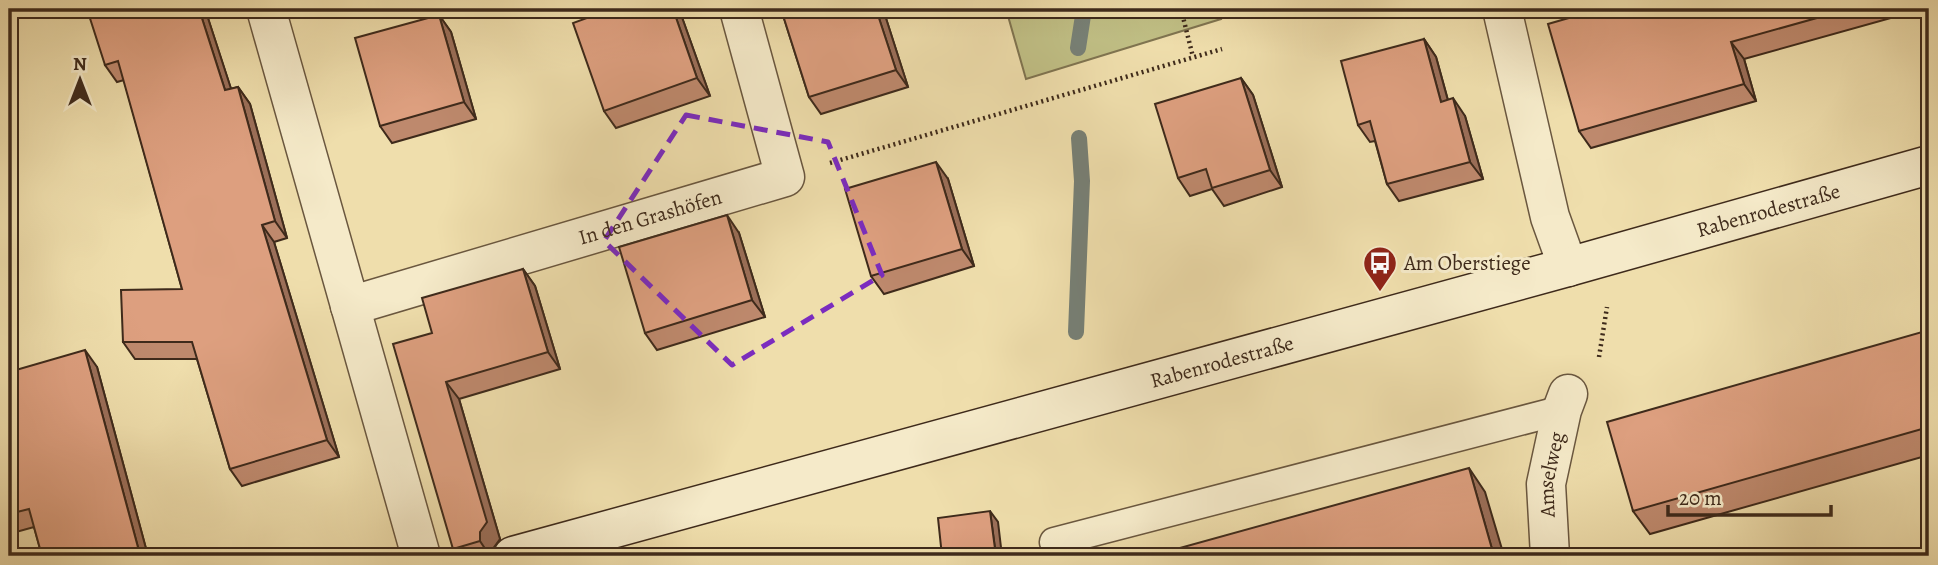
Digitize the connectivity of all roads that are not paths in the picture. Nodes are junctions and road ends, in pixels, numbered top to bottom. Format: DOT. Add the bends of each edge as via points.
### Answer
graph roads {
  1 [pos="266,9"];
  2 [pos="739,9"];
  3 [pos="1502,9"];
  4 [pos="1929,165"];
  5 [pos="1568,267"];
  6 [pos="350,306"];
  7 [pos="1565,402"];
  8 [pos="1054,542"];
  9 [pos="421,556"];
  10 [pos="513,556"];
  11 [pos="1550,556"];
  1 -- 6 [label="street"];
  2 -- 6 [label="street, In den Grashöfen" via="785,177"];
  3 -- 5 [label="street" via="1550,216"];
  4 -- 5 [label="street, Rabenrodestraße"];
  5 -- 10 [label="street, Rabenrodestraße"];
  6 -- 9 [label="street"];
  7 -- 8 [label="lane"];
  7 -- 11 [label="street, Amselweg" via="1545,484"];
}
